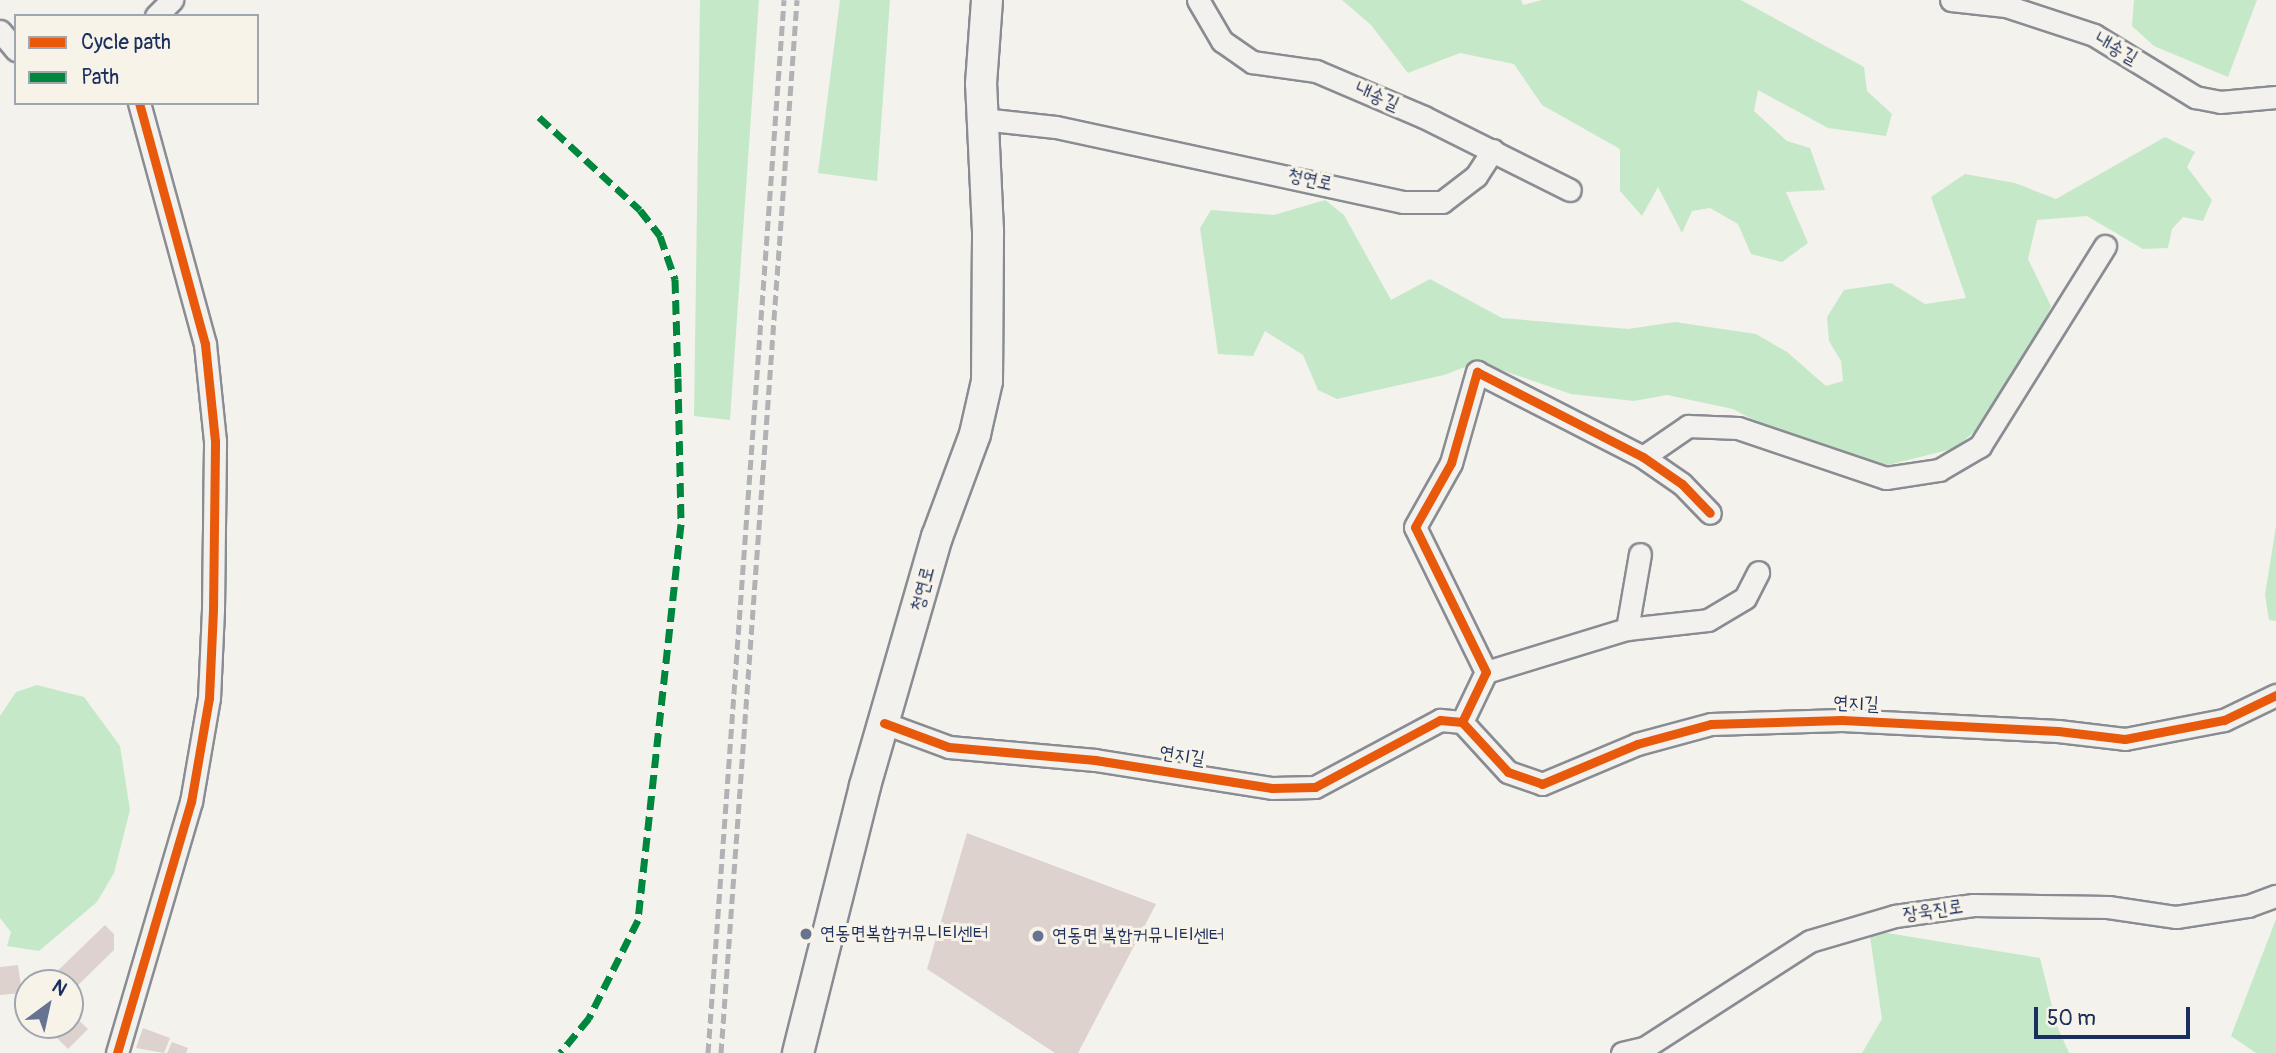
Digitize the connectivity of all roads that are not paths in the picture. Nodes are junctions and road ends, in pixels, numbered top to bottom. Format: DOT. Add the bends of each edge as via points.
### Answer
graph roads {
  1 [pos="172,0"];
  2 [pos="987,0"];
  3 [pos="1198,0"];
  4 [pos="1951,0"];
  5 [pos="158,14"];
  6 [pos="0,31"];
  7 [pos="14,48"];
  8 [pos="2276,97"];
  9 [pos="140,105"];
  10 [pos="982,119"];
  11 [pos="1493,150"];
  12 [pos="1570,190"];
  13 [pos="2105,246"];
  14 [pos="1643,457"];
  15 [pos="1710,513"];
  16 [pos="1640,554"];
  17 [pos="1758,572"];
  18 [pos="1627,629"];
  19 [pos="1486,672"];
  20 [pos="2276,695"];
  21 [pos="1462,722"];
  22 [pos="884,723"];
  23 [pos="2276,897"];
  24 [pos="117,1053"];
  25 [pos="798,1053"];
  26 [pos="1622,1053"];
  1 -- 5 [label="street"];
  2 -- 10 [label="main road, 청연로"];
  3 -- 11 [label="street, 내송길" via="1222,41 1252,62 1316,71"];
  4 -- 8 [label="street, 내송길" via="2006,6 2094,36 2195,97 2220,102"];
  6 -- 7 [label="street"];
  9 -- 24 [label="street" via="205,344 215,441 213,610 209,698 191,802"];
  10 -- 11 [label="street, 청연로" via="1056,127 1403,202 1442,202 1476,176"];
  10 -- 22 [label="main road, 청연로" via="988,231 987,381 975,434 937,537"];
  11 -- 12 [label="street, 내송길"];
  13 -- 14 [label="street" via="1980,446 1939,470 1886,478 1738,428 1688,426"];
  14 -- 15 [label="street" via="1682,484"];
  14 -- 19 [label="street" via="1478,372 1451,463 1415,527"];
  16 -- 18 [label="street"];
  17 -- 18 [label="street" via="1745,598 1708,620"];
  18 -- 19 [label="street"];
  19 -- 21 [label="street"];
  20 -- 21 [label="street, 연지길" via="2224,720 2125,739 1842,720 1711,724 1637,744 1542,784 1508,772"];
  21 -- 22 [label="street, 연지길" via="1440,720 1315,787 1272,789 1095,760 949,747"];
  22 -- 25 [label="main road, 청연로"];
  23 -- 26 [label="street, 장욱진로" via="2176,917 2108,907 1973,905 1895,916 1811,941 1644,1048"];
}
